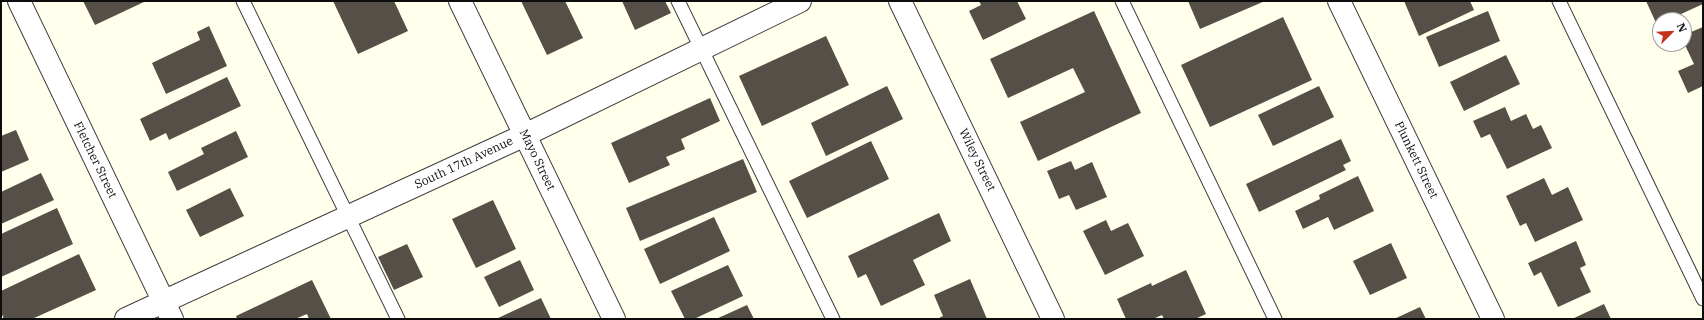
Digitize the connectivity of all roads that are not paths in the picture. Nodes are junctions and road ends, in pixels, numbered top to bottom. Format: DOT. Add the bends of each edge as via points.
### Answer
graph roads {
  1 [pos="19,1"];
  2 [pos="243,1"];
  3 [pos="460,1"];
  4 [pos="678,1"];
  5 [pos="800,1"];
  6 [pos="900,1"];
  7 [pos="1122,1"];
  8 [pos="1339,1"];
  9 [pos="1559,1"];
  10 [pos="701,49"];
  11 [pos="525,135"];
  12 [pos="348,216"];
  13 [pos="1703,299"];
  14 [pos="167,310"];
  15 [pos="126,319"];
  16 [pos="398,319"];
  17 [pos="614,319"];
  18 [pos="833,319"];
  19 [pos="1053,319"];
  20 [pos="1275,319"];
  21 [pos="1494,319"];
  1 -- 14 [label="street, Fletcher Street"];
  2 -- 12 [label="lane"];
  3 -- 11 [label="street, Mayo Street"];
  4 -- 10 [label="lane"];
  5 -- 10 [label="street, South 17th Avenue"];
  6 -- 19 [label="street, Wiley Street"];
  7 -- 20 [label="lane"];
  8 -- 21 [label="street, Plunkett Street"];
  9 -- 13 [label="lane"];
  10 -- 11 [label="street, South 17th Avenue"];
  10 -- 18 [label="lane"];
  11 -- 12 [label="street, South 17th Avenue"];
  11 -- 17 [label="street, Mayo Street"];
  12 -- 14 [label="street, South 17th Avenue"];
  12 -- 16 [label="lane"];
  14 -- 15 [label="street, South 17th Avenue"];
}
